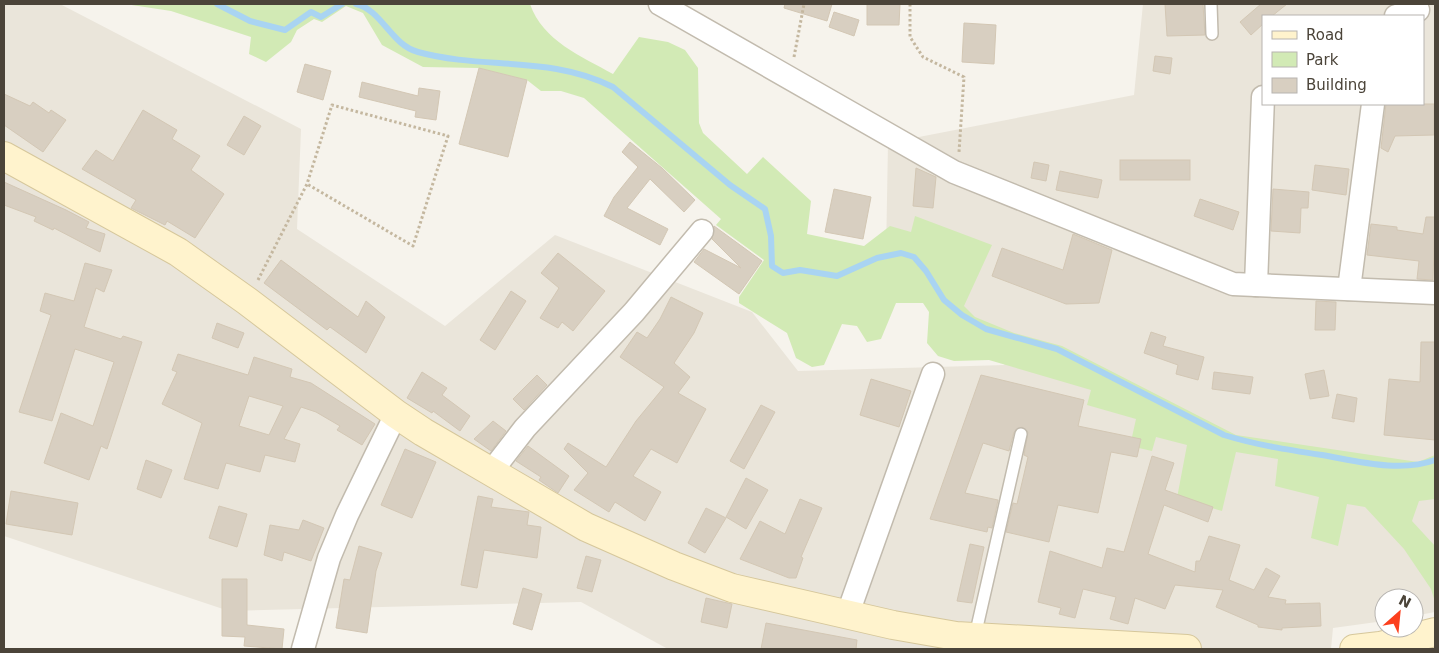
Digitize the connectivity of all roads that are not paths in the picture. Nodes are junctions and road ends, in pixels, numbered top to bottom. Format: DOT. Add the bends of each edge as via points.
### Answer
graph roads {
  1 [pos="660,4"];
  2 [pos="1211,4"];
  3 [pos="1418,10"];
  4 [pos="1400,15"];
  5 [pos="1212,34"];
  6 [pos="1263,105"];
  7 [pos="1373,105"];
  8 [pos="4,156"];
  9 [pos="702,231"];
  10 [pos="1256,285"];
  11 [pos="1349,289"];
  12 [pos="1435,293"];
  13 [pos="934,374"];
  14 [pos="396,414"];
  15 [pos="1021,434"];
  16 [pos="491,472"];
  17 [pos="847,616"];
  18 [pos="1435,632"];
  19 [pos="975,636"];
  20 [pos="1372,648"];
  21 [pos="303,649"];
  22 [pos="1187,649"];
  1 -- 10 [label="street" via="957,173 1233,284"];
  2 -- 5 [label="lane"];
  3 -- 4 [label="street"];
  6 -- 10 [label="street"];
  7 -- 11 [label="street"];
  8 -- 14 [label="street" via="178,252"];
  9 -- 16 [label="street" via="634,312 525,428"];
  10 -- 11 [label="street"];
  11 -- 12 [label="street"];
  13 -- 17 [label="street"];
  14 -- 16 [label="street"];
  14 -- 21 [label="street" via="329,558"];
  15 -- 19 [label="lane"];
  16 -- 17 [label="street" via="586,527 674,566 732,588"];
  17 -- 19 [label="street"];
  18 -- 20 [label="street"];
  19 -- 22 [label="street"];
}
